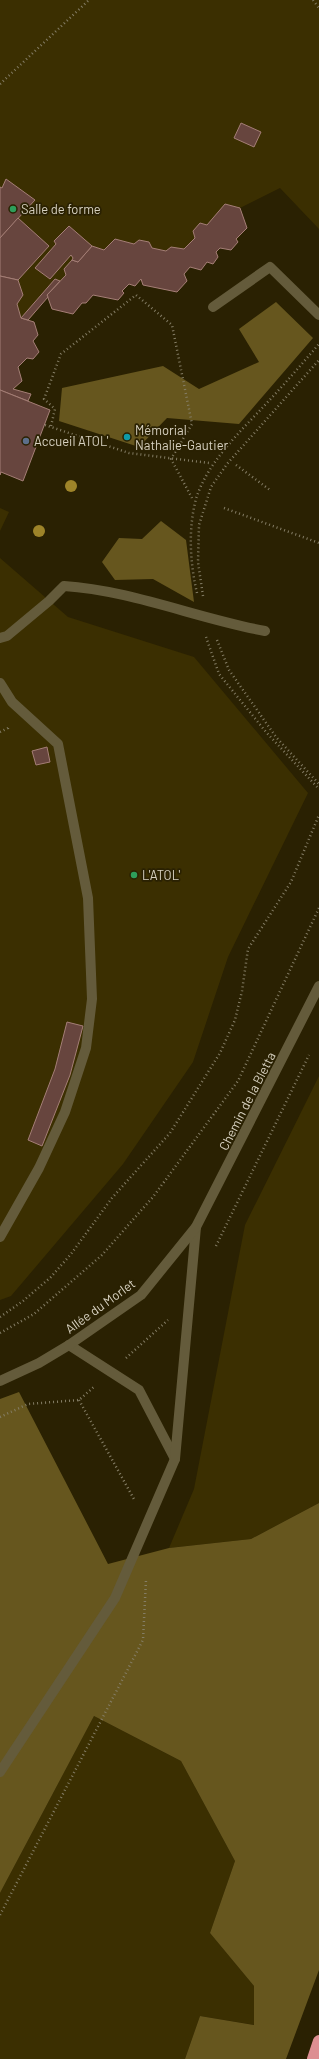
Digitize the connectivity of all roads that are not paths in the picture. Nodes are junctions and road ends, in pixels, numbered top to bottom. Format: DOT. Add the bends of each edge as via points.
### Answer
graph roads {
  1 [pos="213,307"];
  2 [pos="319,315"];
  3 [pos="266,631"];
  4 [pos="0,638"];
  5 [pos="0,683"];
  6 [pos="319,986"];
  7 [pos="196,1227"];
  8 [pos="0,1237"];
  9 [pos="69,1345"];
  10 [pos="0,1382"];
  11 [pos="175,1459"];
  12 [pos="0,1772"];
  13 [pos="319,2041"];
  14 [pos="313,2059"];
  1 -- 2 [label="street" via="270,267"];
  3 -- 4 [label="street" via="204,618 89,588 64,586 8,636"];
  5 -- 8 [label="street" via="12,702 58,744 88,898 92,999 86,1048 65,1112 39,1168"];
  6 -- 7 [label="street, Chemin de la Bletta"];
  7 -- 9 [label="street, Allée du Morlet" via="141,1295"];
  7 -- 11 [label="street"];
  9 -- 10 [label="street, Allée du Morlet"];
  9 -- 11 [label="street" via="139,1390"];
  11 -- 12 [label="street" via="115,1598"];
  13 -- 14 [label="highway"];
}
